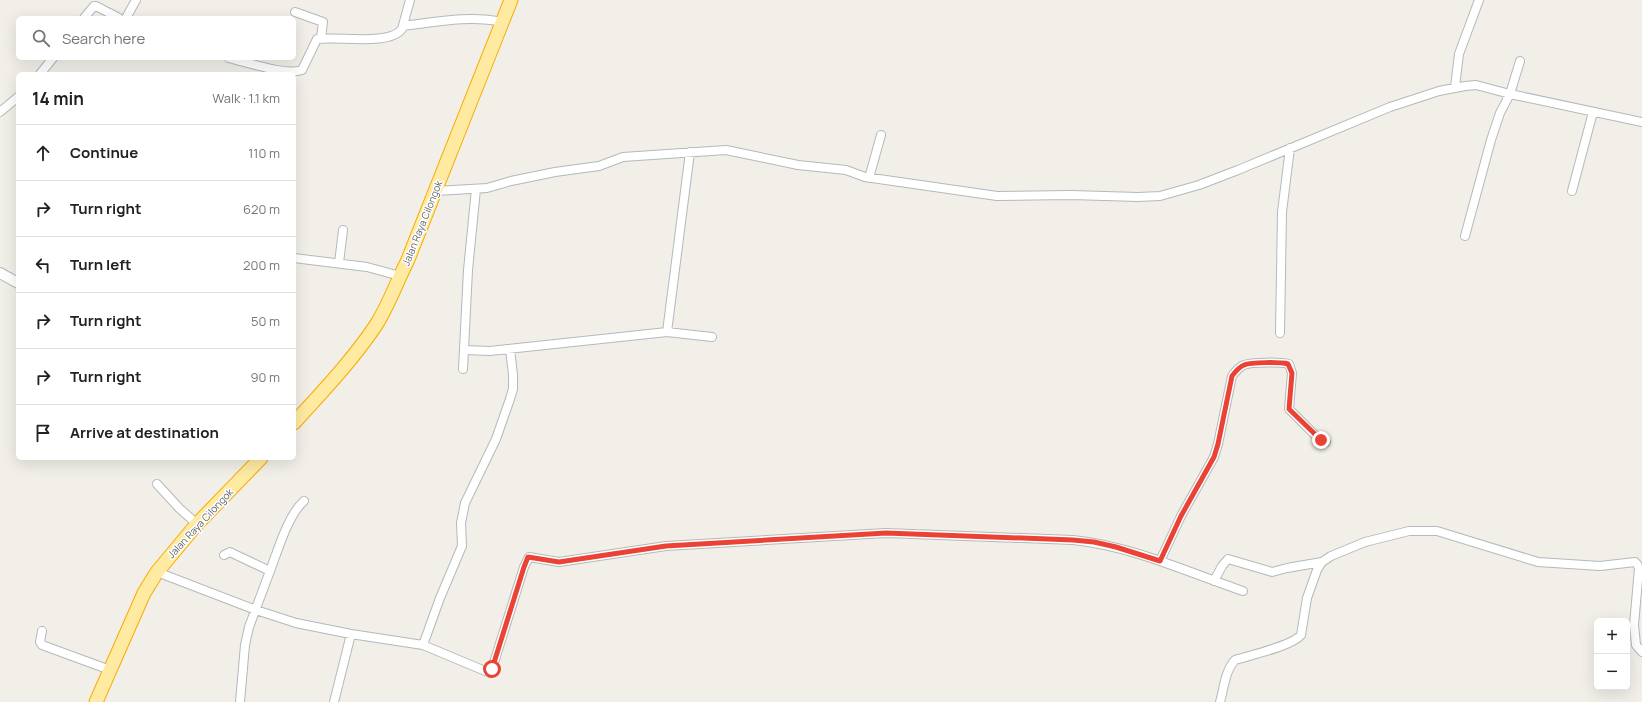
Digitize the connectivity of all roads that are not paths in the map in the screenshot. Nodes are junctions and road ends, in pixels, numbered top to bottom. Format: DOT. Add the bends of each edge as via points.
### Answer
graph roads {
  1 [pos="136,0"];
  2 [pos="410,0"];
  3 [pos="511,0"];
  4 [pos="1479,0"];
  5 [pos="295,12"];
  6 [pos="86,16"];
  7 [pos="115,16"];
  8 [pos="127,16"];
  9 [pos="502,22"];
  10 [pos="403,26"];
  11 [pos="321,38"];
  12 [pos="51,60"];
  13 [pos="237,60"];
  14 [pos="1520,61"];
  15 [pos="42,72"];
  16 [pos="1455,87"];
  17 [pos="1510,94"];
  18 [pos="16,99"];
  19 [pos="0,112"];
  20 [pos="1593,112"];
  21 [pos="1642,122"];
  22 [pos="881,135"];
  23 [pos="1290,148"];
  24 [pos="690,152"];
  25 [pos="869,178"];
  26 [pos="476,189"];
  27 [pos="436,191"];
  28 [pos="1572,191"];
  29 [pos="343,230"];
  30 [pos="1465,236"];
  31 [pos="296,258"];
  32 [pos="339,263"];
  33 [pos="0,273"];
  34 [pos="400,276"];
  35 [pos="16,282"];
  36 [pos="666,332"];
  37 [pos="1280,333"];
  38 [pos="712,336"];
  39 [pos="510,349"];
  40 [pos="465,350"];
  41 [pos="463,369"];
  42 [pos="296,421"];
  43 [pos="1326,442"];
  44 [pos="260,460"];
  45 [pos="156,484"];
  46 [pos="304,501"];
  47 [pos="197,524"];
  48 [pos="224,556"];
  49 [pos="1160,561"];
  50 [pos="1322,562"];
  51 [pos="270,571"];
  52 [pos="157,572"];
  53 [pos="1214,581"];
  54 [pos="1243,591"];
  55 [pos="256,610"];
  56 [pos="42,631"];
  57 [pos="351,634"];
  58 [pos="422,645"];
  59 [pos="1642,652"];
  60 [pos="110,670"];
  61 [pos="96,702"];
  62 [pos="242,702"];
  63 [pos="334,702"];
  64 [pos="1220,702"];
  1 -- 8 [label="street"];
  2 -- 10 [label="street"];
  3 -- 9 [label="highway, Jalan Raya Cilongok"];
  4 -- 16 [label="street" via="1459,54"];
  5 -- 11 [label="street" via="323,22"];
  6 -- 7 [label="street" via="96,6"];
  9 -- 10 [label="street" via="474,18"];
  9 -- 27 [label="highway, Jalan Raya Cilongok"];
  10 -- 11 [label="street" via="400,32 386,38"];
  11 -- 13 [label="street" via="315,41 302,70 297,72"];
  12 -- 15 [label="street"];
  14 -- 17 [label="street"];
  16 -- 17 [label="street" via="1476,85"];
  16 -- 23 [label="street" via="1390,107"];
  17 -- 20 [label="street"];
  17 -- 30 [label="street" via="1500,113 1489,147"];
  18 -- 19 [label="street"];
  20 -- 21 [label="street"];
  20 -- 28 [label="street"];
  22 -- 25 [label="street"];
  23 -- 25 [label="street" via="1199,184 1160,196 997,196"];
  23 -- 37 [label="street" via="1282,212"];
  24 -- 25 [label="street" via="726,150 798,165 846,170"];
  24 -- 26 [label="street" via="623,157 599,166 555,172"];
  24 -- 36 [label="street"];
  26 -- 27 [label="street"];
  26 -- 40 [label="street" via="468,270"];
  27 -- 34 [label="highway, Jalan Raya Cilongok"];
  29 -- 32 [label="street"];
  31 -- 32 [label="street"];
  32 -- 34 [label="street"];
  33 -- 35 [label="street"];
  34 -- 42 [label="highway, Jalan Raya Cilongok" via="369,334"];
  36 -- 38 [label="street"];
  36 -- 39 [label="street"];
  39 -- 40 [label="street"];
  39 -- 58 [label="street" via="513,389 496,439 466,503 461,523 462,546"];
  40 -- 41 [label="street"];
  43 -- 49 [label="street" via="1318,439 1289,409 1292,373 1288,364 1282,362 1244,365 1236,370 1232,376 1214,457 1181,516"];
  44 -- 47 [label="highway, Jalan Raya Cilongok"];
  45 -- 47 [label="street"];
  46 -- 51 [label="street" via="291,517"];
  47 -- 52 [label="highway, Jalan Raya Cilongok"];
  48 -- 51 [label="street" via="230,552"];
  49 -- 53 [label="street"];
  49 -- 58 [label="street" via="1087,541 886,533 666,546 559,562 528,557 490,673"];
  50 -- 53 [label="street" via="1272,572 1228,559"];
  50 -- 59 [label="street" via="1365,542 1409,531 1425,530 1460,537 1538,562 1600,566 1635,562 1638,568 1634,625 1636,644"];
  50 -- 64 [label="street" via="1307,598 1301,635 1288,644 1236,660 1230,665"];
  51 -- 55 [label="street"];
  52 -- 55 [label="street"];
  52 -- 60 [label="highway, Jalan Raya Cilongok" via="144,593"];
  53 -- 54 [label="street"];
  55 -- 57 [label="street" via="296,623"];
  55 -- 62 [label="street" via="245,645"];
  56 -- 60 [label="street" via="42,645"];
  57 -- 58 [label="street"];
  57 -- 63 [label="street"];
  60 -- 61 [label="highway, Jalan Raya Cilongok"];
}
